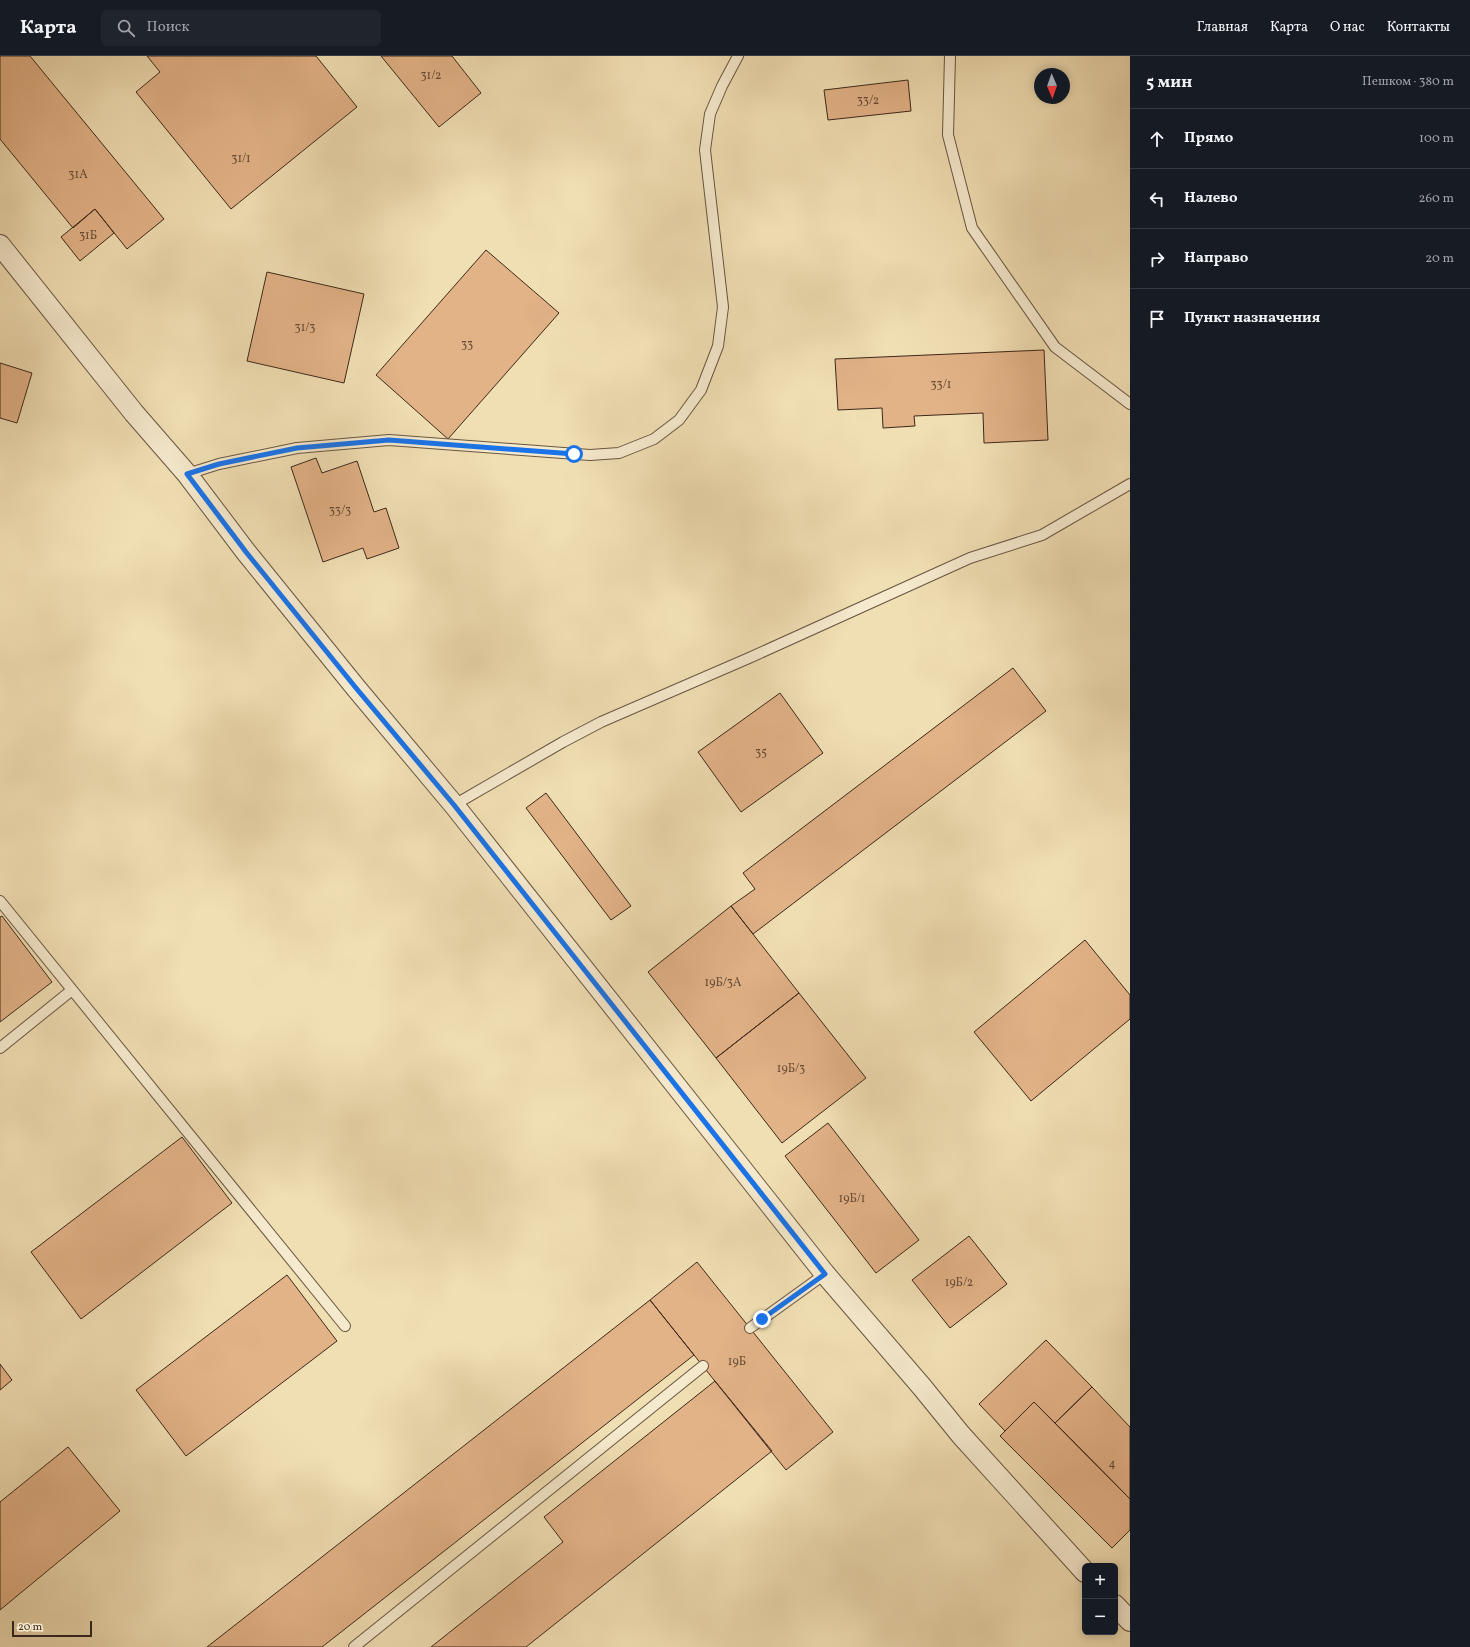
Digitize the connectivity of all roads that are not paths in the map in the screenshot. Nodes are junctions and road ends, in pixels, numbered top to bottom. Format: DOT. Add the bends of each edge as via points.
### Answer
graph roads {
  1 [pos="738,56"];
  2 [pos="950,56"];
  3 [pos="0,245"];
  4 [pos="1130,404"];
  5 [pos="187,474"];
  6 [pos="1130,484"];
  7 [pos="454,805"];
  8 [pos="0,901"];
  9 [pos="72,990"];
  10 [pos="0,1048"];
  11 [pos="825,1274"];
  12 [pos="345,1326"];
  13 [pos="750,1328"];
  14 [pos="703,1366"];
  15 [pos="1082,1569"];
  16 [pos="1118,1607"];
  17 [pos="1130,1621"];
  18 [pos="354,1647"];
  1 -- 5 [label="lane" via="710,114 705,150 723,307 718,346 701,390 679,420 654,439 619,453 590,455 389,440 349,442 260,455"];
  2 -- 4 [label="lane" via="948,135 972,228 1055,347"];
  3 -- 5 [label="street" via="134,413"];
  5 -- 7 [label="street" via="246,552"];
  6 -- 7 [label="lane" via="1042,535 970,558 601,722"];
  7 -- 11 [label="street"];
  8 -- 9 [label="lane"];
  9 -- 10 [label="lane"];
  9 -- 12 [label="lane"];
  11 -- 13 [label="lane"];
  11 -- 15 [label="street" via="961,1436"];
  14 -- 18 [label="lane"];
  16 -- 17 [label="street"];
}
